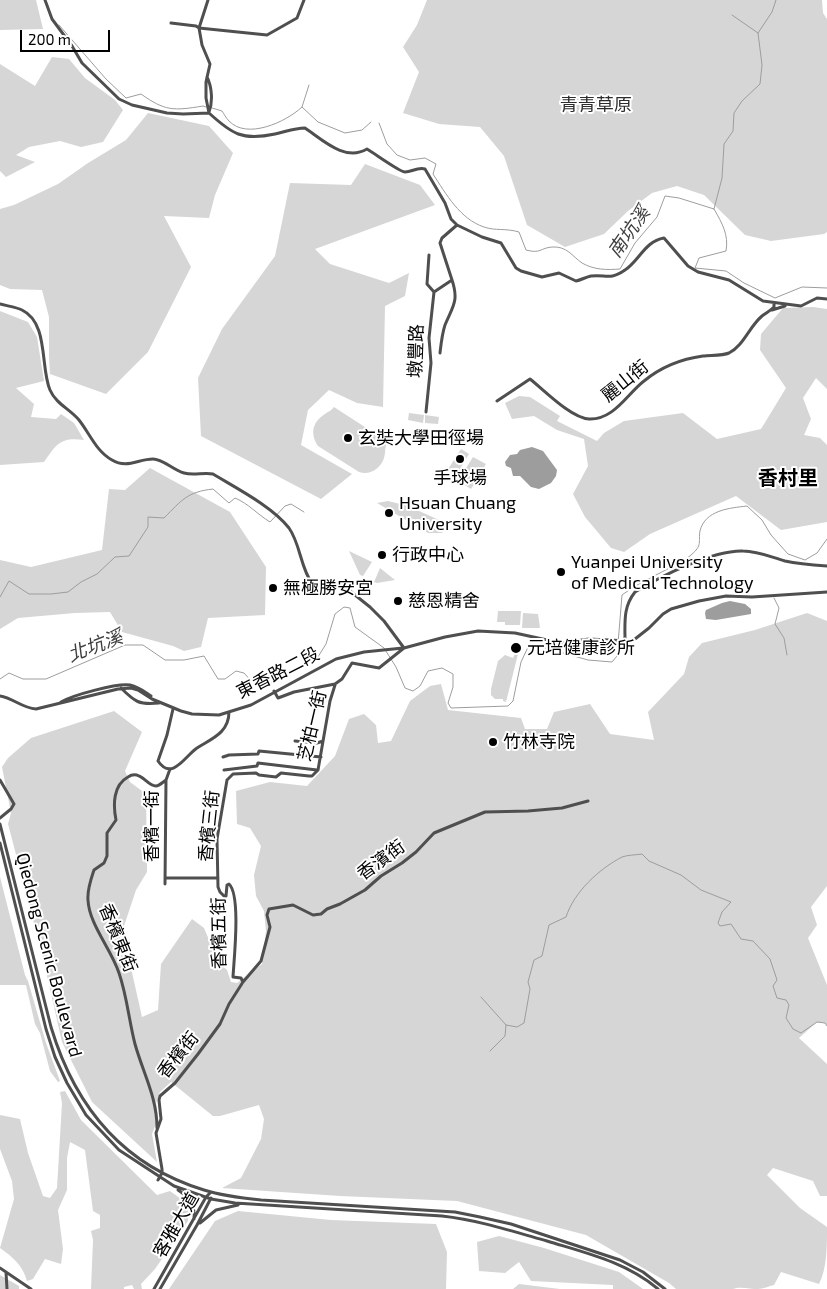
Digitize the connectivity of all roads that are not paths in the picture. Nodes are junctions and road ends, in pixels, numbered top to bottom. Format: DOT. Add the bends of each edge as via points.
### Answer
graph roads {
  1 [pos="45,0"];
  2 [pos="208,0"];
  3 [pos="304,0"];
  4 [pos="171,23"];
  5 [pos="199,28"];
  6 [pos="209,109"];
  7 [pos="458,225"];
  8 [pos="429,255"];
  9 [pos="452,280"];
  10 [pos="434,292"];
  11 [pos="827,299"];
  12 [pos="0,304"];
  13 [pos="774,304"];
  14 [pos="788,305"];
  15 [pos="769,312"];
  16 [pos="440,353"];
  17 [pos="497,401"];
  18 [pos="426,412"];
  19 [pos="827,566"];
  20 [pos="827,592"];
  21 [pos="623,640"];
  22 [pos="404,648"];
  23 [pos="336,684"];
  24 [pos="122,688"];
  25 [pos="274,691"];
  26 [pos="0,696"];
  27 [pos="160,703"];
  28 [pos="58,704"];
  29 [pos="173,709"];
  30 [pos="229,712"];
  31 [pos="295,741"];
  32 [pos="323,741"];
  33 [pos="258,754"];
  34 [pos="223,757"];
  35 [pos="321,758"];
  36 [pos="257,764"];
  37 [pos="170,769"];
  38 [pos="224,770"];
  39 [pos="318,770"];
  40 [pos="256,773"];
  41 [pos="229,777"];
  42 [pos="0,780"];
  43 [pos="166,780"];
  44 [pos="588,801"];
  45 [pos="0,818"];
  46 [pos="0,824"];
  47 [pos="0,843"];
  48 [pos="165,878"];
  49 [pos="218,878"];
  50 [pos="165,884"];
  51 [pos="243,982"];
  52 [pos="156,1133"];
  53 [pos="160,1177"];
  54 [pos="174,1186"];
  55 [pos="211,1192"];
  56 [pos="206,1197"];
  57 [pos="211,1198"];
  58 [pos="247,1205"];
  59 [pos="308,1205"];
  60 [pos="193,1222"];
  61 [pos="197,1225"];
  62 [pos="0,1268"];
  63 [pos="6,1272"];
  64 [pos="6,1289"];
  65 [pos="31,1289"];
  66 [pos="154,1289"];
  67 [pos="160,1289"];
  68 [pos="658,1289"];
  69 [pos="665,1289"];
  1 -- 6 [label="street" via="52,19 82,63 119,99 132,106 167,113 183,114"];
  2 -- 5 [label="street"];
  3 -- 5 [label="street" via="297,18 267,35"];
  4 -- 5 [label="street"];
  5 -- 6 [label="street" via="210,64 207,77"];
  6 -- 7 [label="street" via="226,129 238,135 260,136 305,128 331,146 353,153 367,149 404,172 425,169 451,219"];
  7 -- 9 [label="street, 墩豐路" via="440,243"];
  7 -- 13 [label="street" via="482,238 501,243 516,268 522,271 542,277 559,273 576,281 591,276 614,276 625,270 656,240 664,238 684,262 698,272 729,280 755,297"];
  8 -- 10 [label="street, 墩豐路" via="427,284"];
  9 -- 10 [label="street"];
  9 -- 16 [label="street, 墩豐路" via="456,292"];
  10 -- 18 [label="street, 墩豐路"];
  11 -- 14 [label="street" via="816,298 801,306"];
  12 -- 22 [label="street" via="22,310 33,320 41,337 45,374 51,392 78,418 101,452 122,464 155,459 185,474 214,474 263,505 289,528 313,585 336,580 370,607"];
  13 -- 14 [label="street"];
  13 -- 15 [label="street, 麗山街"];
  14 -- 15 [label="street, 麗山街"];
  15 -- 17 [label="street, 麗山街" via="762,316 737,348 727,354 690,358 664,368 641,383 610,413 600,417 580,417 530,379"];
  19 -- 21 [label="street" via="804,565 744,551 718,554 698,561 635,592 626,607"];
  20 -- 21 [label="street" via="726,596 699,601 671,609 635,639"];
  21 -- 22 [label="street" via="589,639 561,643 513,633 478,631"];
  22 -- 23 [label="street" via="379,668 352,663"];
  22 -- 25 [label="street, 東香路二段" via="336,659"];
  23 -- 25 [label="street" via="278,698"];
  23 -- 32 [label="street, 芝柏一街"];
  24 -- 27 [label="street" via="138,690"];
  24 -- 27 [label="street" via="136,702"];
  24 -- 28 [label="street"];
  25 -- 30 [label="street, 東香路二段" via="245,708"];
  26 -- 28 [label="street" via="28,708"];
  27 -- 28 [label="street" via="138,688 124,685 66,699"];
  27 -- 29 [label="street"];
  29 -- 30 [label="street, 東香路二段" via="204,715"];
  29 -- 37 [label="street" via="158,761"];
  30 -- 37 [label="street" via="219,735"];
  31 -- 32 [label="street"];
  32 -- 35 [label="street, 芝柏一街"];
  33 -- 34 [label="street"];
  33 -- 35 [label="street" via="259,751"];
  33 -- 36 [label="street"];
  35 -- 39 [label="street, 芝柏一街"];
  36 -- 38 [label="street"];
  36 -- 39 [label="street"];
  36 -- 40 [label="street"];
  37 -- 43 [label="street, 香檳一街"];
  39 -- 40 [label="street, 芝柏一街" via="312,776 281,773 276,777"];
  40 -- 41 [label="street, 芝柏一街"];
  41 -- 49 [label="street, 香檳三街" via="217,839"];
  42 -- 45 [label="street" via="14,804"];
  43 -- 48 [label="street, 香檳一街"];
  43 -- 52 [label="street, 香檳東街" via="154,786 133,775 118,787 113,807 116,820 107,833 106,856 104,863 94,870 87,898 94,922 121,978 135,1042 153,1096"];
  44 -- 51 [label="street, 香濱街" via="562,808 485,812 434,833 416,852 365,890 321,914 293,905 269,909 270,927 261,961"];
  46 -- 53 [label="street, Qiedong Scenic Boulevard" via="59,1056 90,1111 110,1134"];
  47 -- 53 [label="street, Qiedong Scenic Boulevard" via="46,1029 67,1083 86,1115 107,1138 119,1150"];
  48 -- 49 [label="street"];
  48 -- 50 [label="street, 香檳一街"];
  49 -- 51 [label="street, 香檳五街" via="220,892 224,896 226,885 232,886 236,904 233,977 241,978"];
  51 -- 52 [label="street, 香檳街" via="220,1024 175,1083 160,1096 161,1119"];
  52 -- 53 [label="street, 香檳街"];
  53 -- 54 [label="street, Qiedong Scenic Boulevard"];
  53 -- 55 [label="street, Qiedong Scenic Boulevard"];
  54 -- 56 [label="street, Qiedong Scenic Boulevard"];
  54 -- 60 [label="street" via="194,1204"];
  55 -- 56 [label="street, 客雅大道"];
  55 -- 57 [label="street, 客雅大道"];
  55 -- 59 [label="street, Qiedong Scenic Boulevard"];
  56 -- 57 [label="street, Qiedong Scenic Boulevard"];
  56 -- 60 [label="street, 客雅大道"];
  57 -- 58 [label="street, Qiedong Scenic Boulevard"];
  57 -- 61 [label="street, 客雅大道"];
  58 -- 59 [label="street, Qiedong Scenic Boulevard"];
  58 -- 61 [label="street" via="216,1210"];
  59 -- 68 [label="street" via="476,1220 618,1264"];
  59 -- 69 [label="street" via="455,1212 511,1224 620,1260"];
  60 -- 66 [label="street, 客雅大道"];
  61 -- 67 [label="street, 客雅大道"];
  62 -- 63 [label="street"];
  63 -- 64 [label="street"];
  63 -- 65 [label="street"];
}
